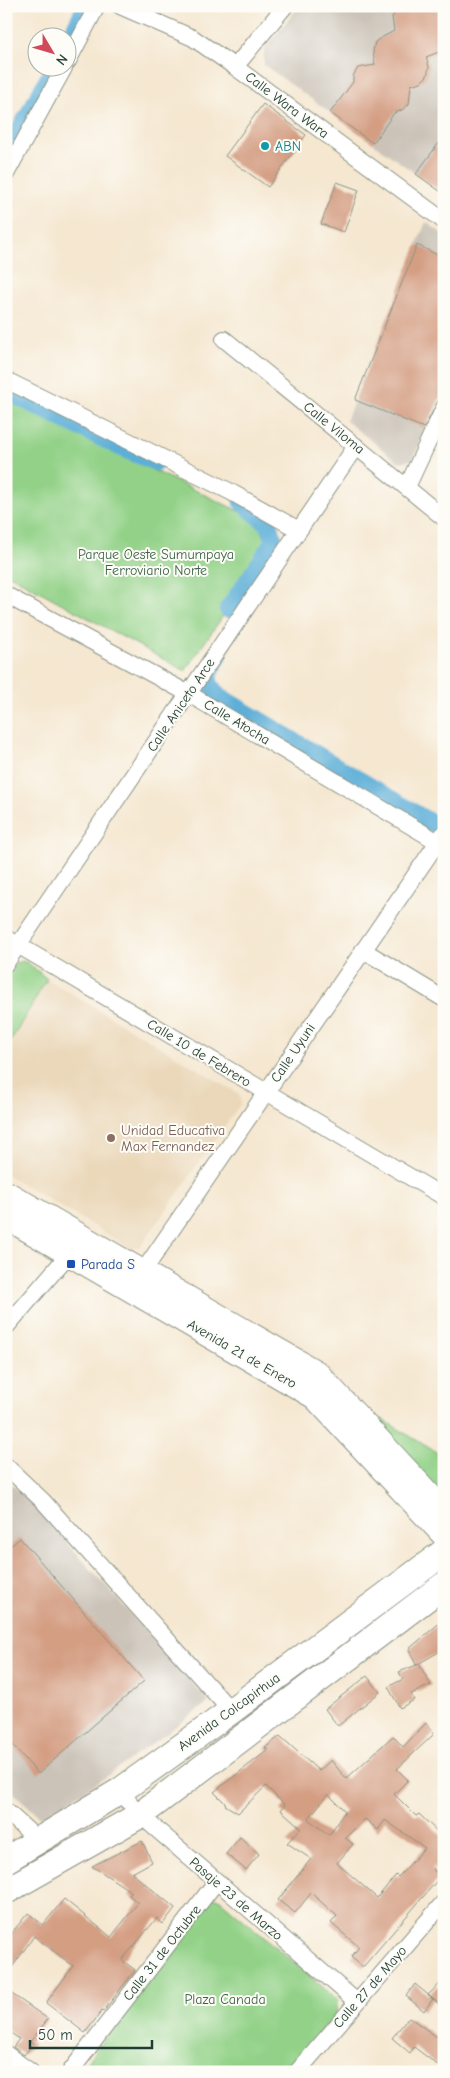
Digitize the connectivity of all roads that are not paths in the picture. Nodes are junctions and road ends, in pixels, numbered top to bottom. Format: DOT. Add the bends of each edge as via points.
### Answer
graph roads {
  1 [pos="97,6"];
  2 [pos="120,6"];
  3 [pos="285,6"];
  4 [pos="78,42"];
  5 [pos="235,67"];
  6 [pos="59,78"];
  7 [pos="6,174"];
  8 [pos="444,221"];
  9 [pos="224,339"];
  10 [pos="6,380"];
  11 [pos="444,408"];
  12 [pos="356,446"];
  13 [pos="407,487"];
  14 [pos="444,518"];
  15 [pos="299,530"];
  16 [pos="6,595"];
  17 [pos="188,694"];
  18 [pos="441,837"];
  19 [pos="12,942"];
  20 [pos="363,950"];
  21 [pos="6,963"];
  22 [pos="444,999"];
  23 [pos="266,1092"];
  24 [pos="6,1194"];
  25 [pos="444,1197"];
  26 [pos="6,1217"];
  27 [pos="76,1246"];
  28 [pos="142,1273"];
  29 [pos="6,1327"];
  30 [pos="6,1466"];
  31 [pos="444,1510"];
  32 [pos="444,1535"];
  33 [pos="444,1552"];
  34 [pos="444,1585"];
  35 [pos="230,1711"];
  36 [pos="120,1791"];
  37 [pos="6,1811"];
  38 [pos="140,1815"];
  39 [pos="39,1841"];
  40 [pos="6,1860"];
  41 [pos="216,1882"];
  42 [pos="6,1891"];
  43 [pos="444,1902"];
  44 [pos="357,2002"];
  45 [pos="6,2054"];
  46 [pos="31,2072"];
  47 [pos="70,2072"];
  48 [pos="297,2072"];
  1 -- 4 [label="street"];
  2 -- 5 [label="street, Calle Wara Wara" via="193,38"];
  3 -- 5 [label="street"];
  5 -- 8 [label="street, Calle Wara Wara"];
  6 -- 7 [label="street"];
  9 -- 12 [label="street, Calle Viloma"];
  10 -- 15 [label="street" via="229,491"];
  11 -- 13 [label="street"];
  12 -- 13 [label="street, Calle Viloma"];
  12 -- 15 [label="street, Calle Aniceto Arce"];
  13 -- 14 [label="street, Calle Viloma"];
  15 -- 17 [label="street, Calle Aniceto Arce"];
  16 -- 17 [label="street, Calle Atocha"];
  17 -- 18 [label="street, Calle Atocha"];
  17 -- 19 [label="street, Calle Aniceto Arce"];
  18 -- 20 [label="street, Calle Uyuni"];
  19 -- 21 [label="street, Calle Aniceto Arce"];
  19 -- 23 [label="street, Calle 10 de Febrero"];
  20 -- 22 [label="street"];
  20 -- 23 [label="street, Calle Uyuni"];
  23 -- 25 [label="street, Calle 10 de Febrero"];
  23 -- 28 [label="street, Calle Uyuni"];
  24 -- 27 [label="street, Avenida 21 de Enero"];
  26 -- 27 [label="street, Avenida 21 de Enero"];
  27 -- 28 [label="street, Avenida 21 de Enero"];
  27 -- 29 [label="street"];
  27 -- 32 [label="street, Avenida 21 de Enero" via="315,1397"];
  28 -- 31 [label="street, Avenida 21 de Enero" via="317,1373"];
  30 -- 35 [label="street" via="43,1501"];
  33 -- 35 [label="main road, Avenida Colcapirhua"];
  34 -- 38 [label="main road, Avenida Colcapirhua"];
  35 -- 36 [label="main road, Avenida Colcapirhua"];
  36 -- 38 [label="street, Pasaje 23 de Marzo"];
  36 -- 39 [label="main road, Avenida Colcapirhua"];
  37 -- 39 [label="street"];
  38 -- 41 [label="street, Pasaje 23 de Marzo"];
  38 -- 42 [label="main road, Avenida Colcapirhua"];
  39 -- 40 [label="main road, Avenida Colcapirhua"];
  41 -- 44 [label="street, Pasaje 23 de Marzo"];
  41 -- 47 [label="street, Calle 31 de Octubre"];
  43 -- 44 [label="street, Calle 27 de Mayo"];
  44 -- 48 [label="street, Calle 27 de Mayo"];
  45 -- 46 [label="street"];
}
